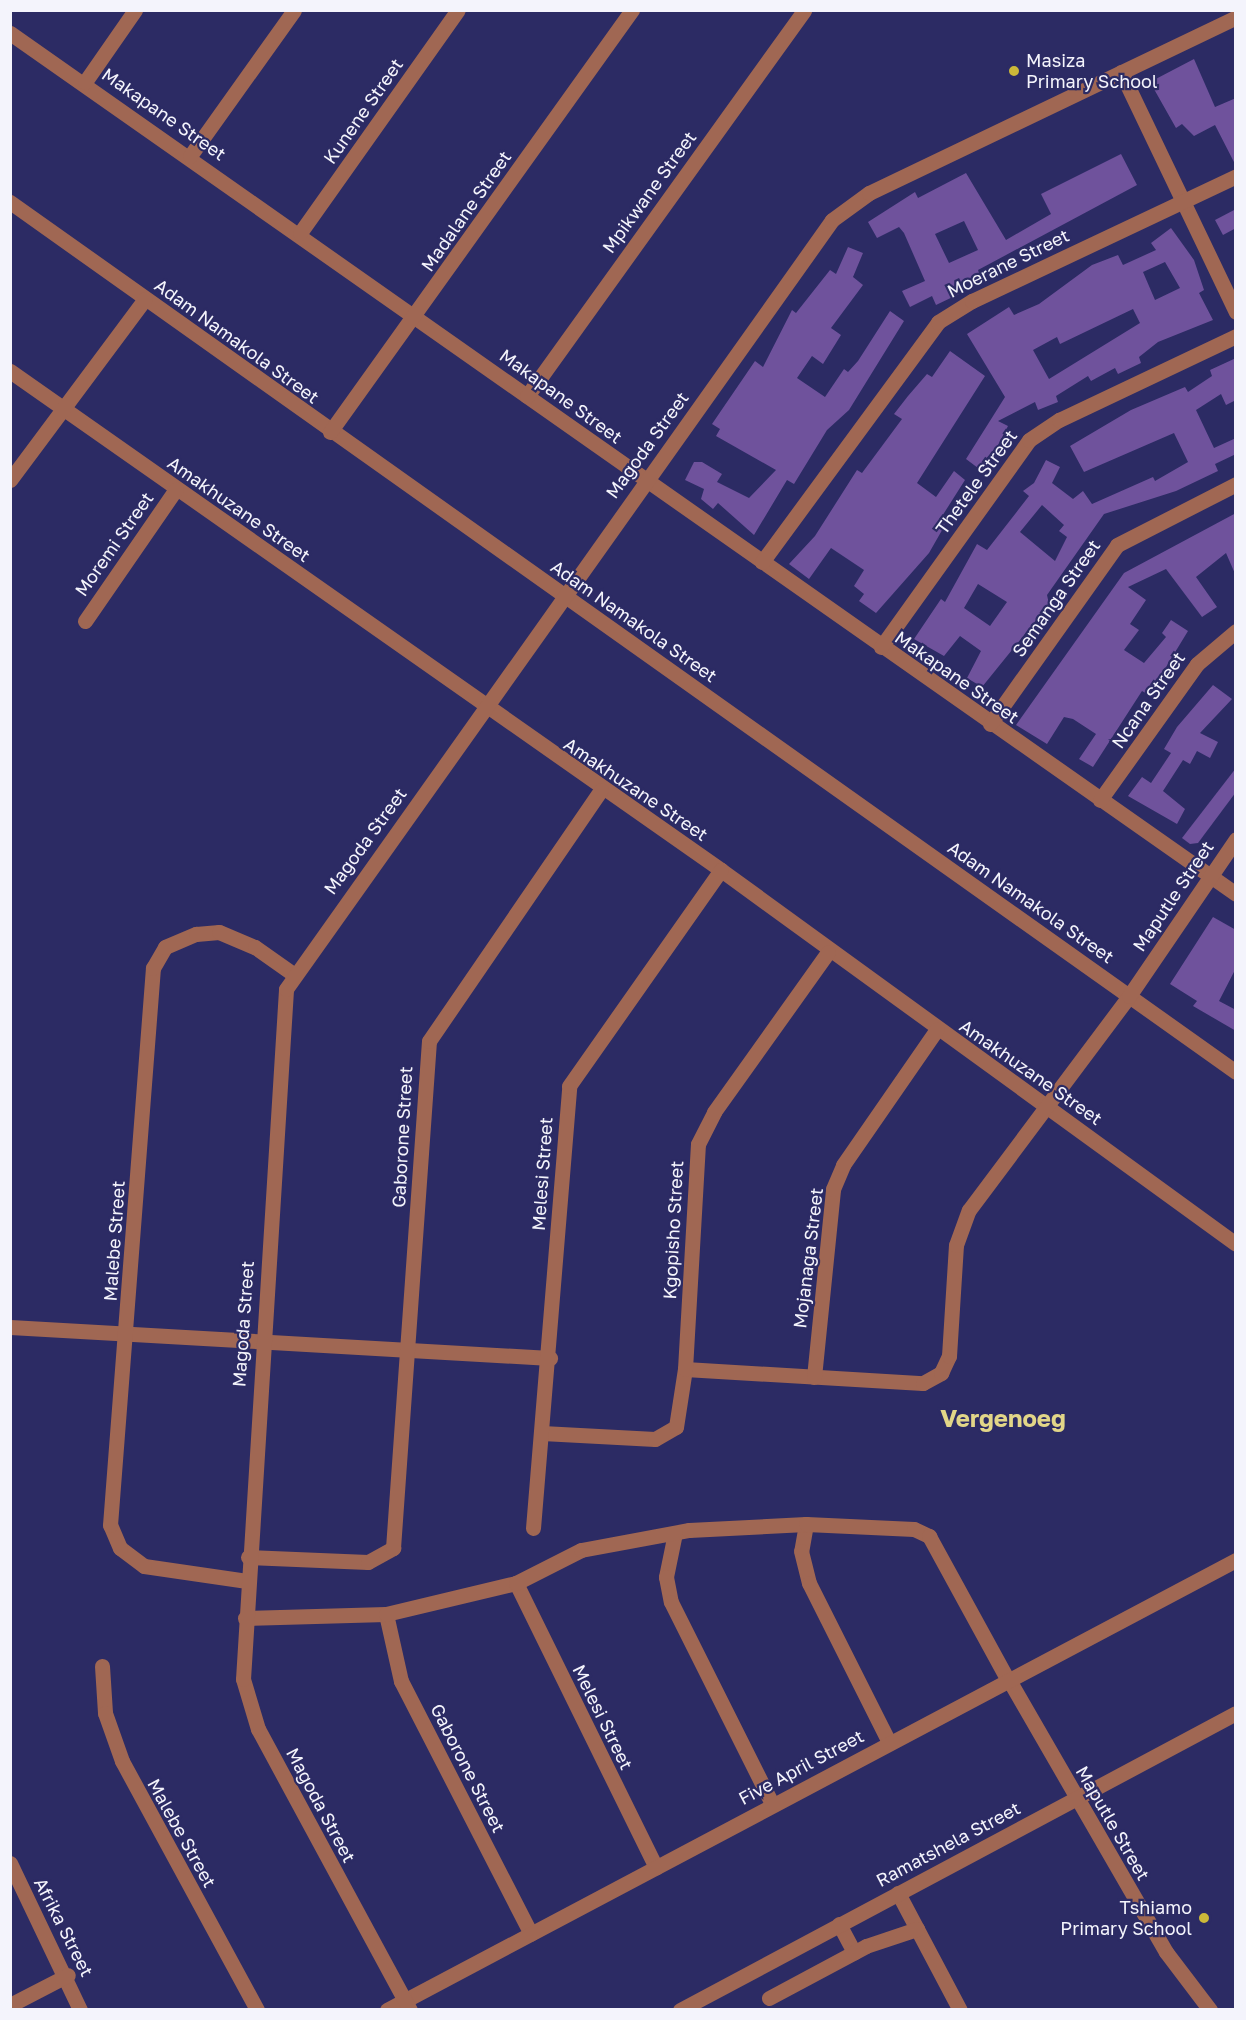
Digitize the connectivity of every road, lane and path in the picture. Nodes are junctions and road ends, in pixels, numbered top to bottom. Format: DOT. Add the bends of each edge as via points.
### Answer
graph roads {
  1 [pos="135,10"];
  2 [pos="294,10"];
  3 [pos="458,10"];
  4 [pos="632,10"];
  5 [pos="804,10"];
  6 [pos="1236,17"];
  7 [pos="10,33"];
  8 [pos="1121,72"];
  9 [pos="85,82"];
  10 [pos="190,156"];
  11 [pos="1236,176"];
  12 [pos="1183,201"];
  13 [pos="10,202"];
  14 [pos="300,233"];
  15 [pos="145,299"];
  16 [pos="1236,312"];
  17 [pos="416,316"];
  18 [pos="1236,336"];
  19 [pos="10,371"];
  20 [pos="527,396"];
  21 [pos="63,409"];
  22 [pos="330,432"];
  23 [pos="10,480"];
  24 [pos="646,481"];
  25 [pos="1236,484"];
  26 [pos="176,489"];
  27 [pos="762,562"];
  28 [pos="562,593"];
  29 [pos="85,621"];
  30 [pos="1236,631"];
  31 [pos="881,647"];
  32 [pos="484,707"];
  33 [pos="990,724"];
  34 [pos="600,790"];
  35 [pos="1100,800"];
  36 [pos="1236,839"];
  37 [pos="721,870"];
  38 [pos="1210,875"];
  39 [pos="1236,894"];
  40 [pos="828,952"];
  41 [pos="293,974"];
  42 [pos="1129,996"];
  43 [pos="937,1029"];
  44 [pos="1236,1072"];
  45 [pos="1044,1104"];
  46 [pos="1236,1244"];
  47 [pos="10,1327"];
  48 [pos="128,1336"];
  49 [pos="262,1343"];
  50 [pos="408,1351"];
  51 [pos="550,1358"];
  52 [pos="685,1369"];
  53 [pos="814,1377"];
  54 [pos="542,1433"];
  55 [pos="806,1524"];
  56 [pos="533,1528"];
  57 [pos="675,1533"];
  58 [pos="248,1557"];
  59 [pos="1236,1560"];
  60 [pos="247,1581"];
  61 [pos="516,1583"];
  62 [pos="386,1614"];
  63 [pos="245,1618"];
  64 [pos="102,1666"];
  65 [pos="1009,1680"];
  66 [pos="1236,1713"];
  67 [pos="889,1742"];
  68 [pos="1075,1798"];
  69 [pos="772,1804"];
  70 [pos="10,1863"];
  71 [pos="656,1867"];
  72 [pos="898,1893"];
  73 [pos="839,1924"];
  74 [pos="917,1929"];
  75 [pos="531,1934"];
  76 [pos="854,1952"];
  77 [pos="68,1975"];
  78 [pos="1191,1989"];
  79 [pos="769,1998"];
  80 [pos="10,2005"];
  81 [pos="407,2005"];
  82 [pos="80,2010"];
  83 [pos="257,2010"];
  84 [pos="387,2010"];
  85 [pos="680,2010"];
  86 [pos="960,2010"];
  87 [pos="1193,2010"];
  88 [pos="1210,2010"];
  1 -- 9 [label="street"];
  2 -- 10 [label="street"];
  3 -- 14 [label="street, Kunene Street"];
  4 -- 17 [label="street, Madalane Street"];
  5 -- 20 [label="street, Mpikwane Street"];
  6 -- 8 [label="street, Magoda Street"];
  7 -- 9 [label="street, Makapane Street"];
  8 -- 12 [label="street"];
  8 -- 24 [label="street, Magoda Street" via="848,204 812,245"];
  9 -- 10 [label="street, Makapane Street"];
  10 -- 14 [label="street, Makapane Street"];
  11 -- 12 [label="street, Moerane Street"];
  12 -- 16 [label="street"];
  12 -- 27 [label="street, Moerane Street" via="972,301 939,322"];
  13 -- 15 [label="street, Adam Namakola Street"];
  14 -- 17 [label="street, Makapane Street"];
  15 -- 21 [label="street"];
  15 -- 22 [label="street, Adam Namakola Street"];
  17 -- 20 [label="street, Makapane Street"];
  17 -- 22 [label="street, Madalane Street"];
  18 -- 31 [label="street, Thetele Street" via="1059,420 1029,440"];
  19 -- 21 [label="street, Amakhuzane Street"];
  20 -- 24 [label="street, Makapane Street"];
  21 -- 23 [label="street"];
  21 -- 26 [label="street, Amakhuzane Street"];
  22 -- 28 [label="street, Adam Namakola Street"];
  24 -- 27 [label="street, Makapane Street"];
  24 -- 28 [label="street, Magoda Street"];
  25 -- 33 [label="street, Semanga Street" via="1117,545"];
  26 -- 29 [label="street, Moremi Street"];
  26 -- 32 [label="street, Amakhuzane Street"];
  27 -- 31 [label="street, Makapane Street"];
  28 -- 32 [label="street, Magoda Street"];
  28 -- 42 [label="street, Adam Namakola Street"];
  30 -- 35 [label="street, Ncana Street" via="1197,664"];
  31 -- 33 [label="street, Makapane Street"];
  32 -- 34 [label="street, Amakhuzane Street"];
  32 -- 41 [label="street, Magoda Street"];
  33 -- 35 [label="street, Makapane Street"];
  34 -- 37 [label="street, Amakhuzane Street"];
  34 -- 50 [label="street, Gaborone Street" via="429,1041"];
  35 -- 38 [label="street, Makapane Street"];
  36 -- 38 [label="street, Maputle Street"];
  37 -- 40 [label="street, Amakhuzane Street"];
  37 -- 51 [label="street, Melesi Street" via="569,1086"];
  38 -- 39 [label="street, Makapane Street"];
  38 -- 42 [label="street, Maputle Street"];
  40 -- 43 [label="street, Amakhuzane Street"];
  40 -- 52 [label="street, Kgopisho Street" via="714,1112 698,1144"];
  41 -- 48 [label="street, Malebe Street" via="255,947 219,932 196,934 165,948 153,968"];
  41 -- 49 [label="street, Magoda Street" via="283,1002"];
  42 -- 44 [label="street, Adam Namakola Street"];
  42 -- 45 [label="street, Maputle Street"];
  43 -- 45 [label="street, Amakhuzane Street"];
  43 -- 53 [label="street, Mojanaga Street" via="843,1165 833,1189"];
  45 -- 46 [label="street, Amakhuzane Street"];
  45 -- 53 [label="street, Maputle Street" via="961,1227 949,1356 933,1378 923,1383"];
  47 -- 48 [label="street"];
  48 -- 49 [label="street"];
  48 -- 60 [label="street, Malebe Street" via="110,1526 116,1541 144,1566"];
  49 -- 50 [label="street"];
  49 -- 58 [label="street, Magoda Street"];
  50 -- 51 [label="street"];
  50 -- 58 [label="street, Gaborone Street" via="395,1540 389,1553 368,1562"];
  51 -- 54 [label="street, Melesi Street"];
  52 -- 53 [label="street"];
  52 -- 54 [label="street, Kgopisho Street" via="679,1420 665,1436"];
  54 -- 56 [label="street, Melesi Street"];
  55 -- 57 [label="street"];
  55 -- 65 [label="street, Maputle Street" via="922,1531"];
  55 -- 67 [label="street" via="801,1551 809,1583"];
  57 -- 61 [label="street" via="581,1550"];
  57 -- 69 [label="street" via="666,1577 671,1602"];
  58 -- 60 [label="street, Magoda Street"];
  59 -- 65 [label="street, Five April Street"];
  60 -- 63 [label="street, Magoda Street"];
  61 -- 62 [label="street"];
  61 -- 71 [label="street, Melesi Street"];
  62 -- 63 [label="street"];
  62 -- 75 [label="street, Gaborone Street" via="401,1681"];
  63 -- 81 [label="street, Magoda Street" via="243,1679 250,1711"];
  64 -- 83 [label="street, Malebe Street" via="105,1713 122,1761"];
  65 -- 67 [label="street, Five April Street"];
  65 -- 68 [label="street, Maputle Street"];
  66 -- 68 [label="street, Ramatshela Street"];
  67 -- 69 [label="street, Five April Street"];
  68 -- 72 [label="street, Ramatshela Street"];
  68 -- 78 [label="street, Maputle Street"];
  69 -- 71 [label="street, Five April Street"];
  70 -- 77 [label="street, Afrika Street"];
  71 -- 75 [label="street, Five April Street"];
  72 -- 73 [label="street, Ramatshela Street"];
  72 -- 74 [label="street"];
  73 -- 76 [label="street"];
  73 -- 85 [label="street, Ramatshela Street"];
  74 -- 76 [label="street"];
  74 -- 86 [label="street"];
  75 -- 81 [label="street, Five April Street"];
  76 -- 79 [label="street"];
  77 -- 80 [label="street"];
  77 -- 82 [label="street, Afrika Street"];
  78 -- 87 [label="street"];
  78 -- 88 [label="street, Maputle Street"];
  81 -- 84 [label="street, Five April Street"];
}
